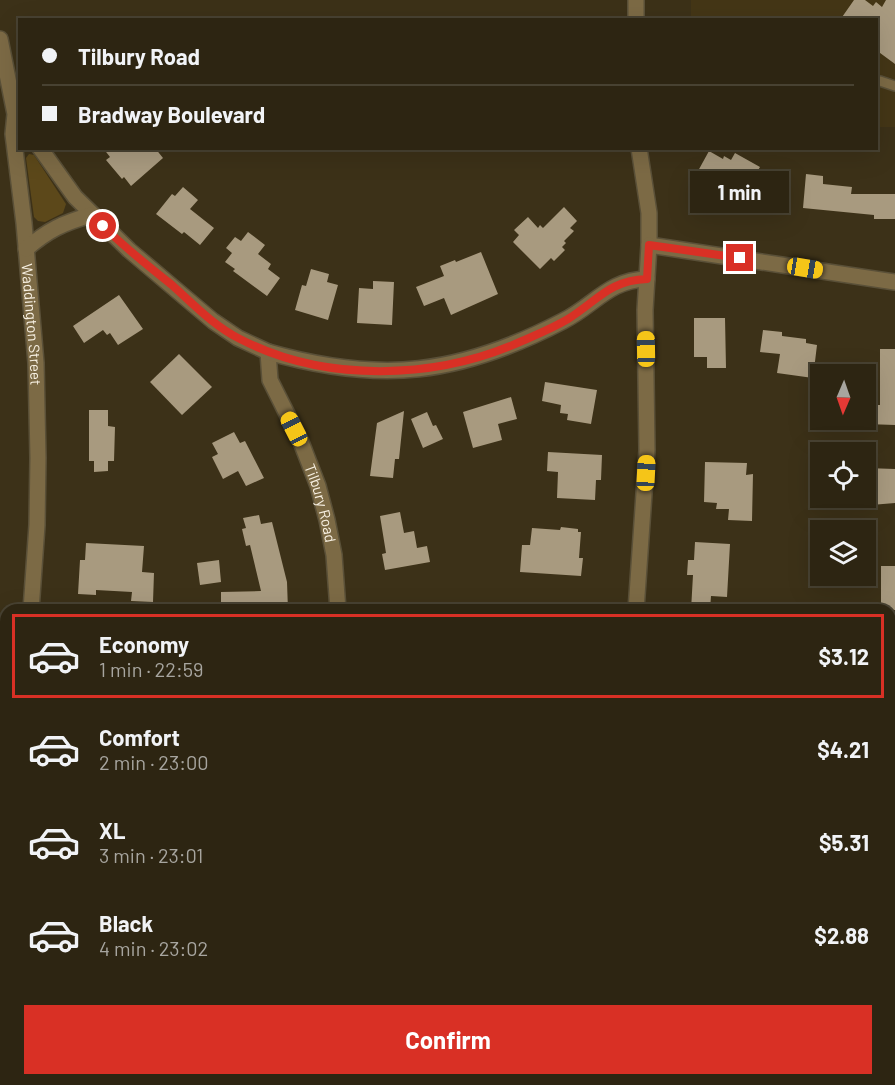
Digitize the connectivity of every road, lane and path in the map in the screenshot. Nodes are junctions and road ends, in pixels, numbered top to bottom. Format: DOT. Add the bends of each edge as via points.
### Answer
graph roads {
  1 [pos="636,0"];
  2 [pos="636,18"];
  3 [pos="0,39"];
  4 [pos="880,81"];
  5 [pos="895,86"];
  6 [pos="17,116"];
  7 [pos="41,150"];
  8 [pos="639,150"];
  9 [pos="92,215"];
  10 [pos="649,245"];
  11 [pos="26,249"];
  12 [pos="647,279"];
  13 [pos="895,282"];
  14 [pos="268,352"];
  15 [pos="31,604"];
  16 [pos="338,604"];
  17 [pos="636,604"];
  1 -- 2 [label="street"];
  3 -- 6 [label="street, Waddington Street"];
  4 -- 5 [label="lane"];
  6 -- 11 [label="street, Waddington Street" via="14,145"];
  7 -- 9 [label="street"];
  8 -- 10 [label="street" via="649,213"];
  9 -- 11 [label="street" via="60,225"];
  9 -- 14 [label="street" via="213,321"];
  10 -- 12 [label="street"];
  10 -- 13 [label="street"];
  11 -- 15 [label="street, Waddington Street" via="36,363 38,458"];
  12 -- 14 [label="street" via="630,280 610,288 567,319 500,351 445,365 375,371 334,367"];
  12 -- 17 [label="street" via="647,450"];
  14 -- 16 [label="street, Tilbury Road" via="270,380 318,486 334,555"];
}
